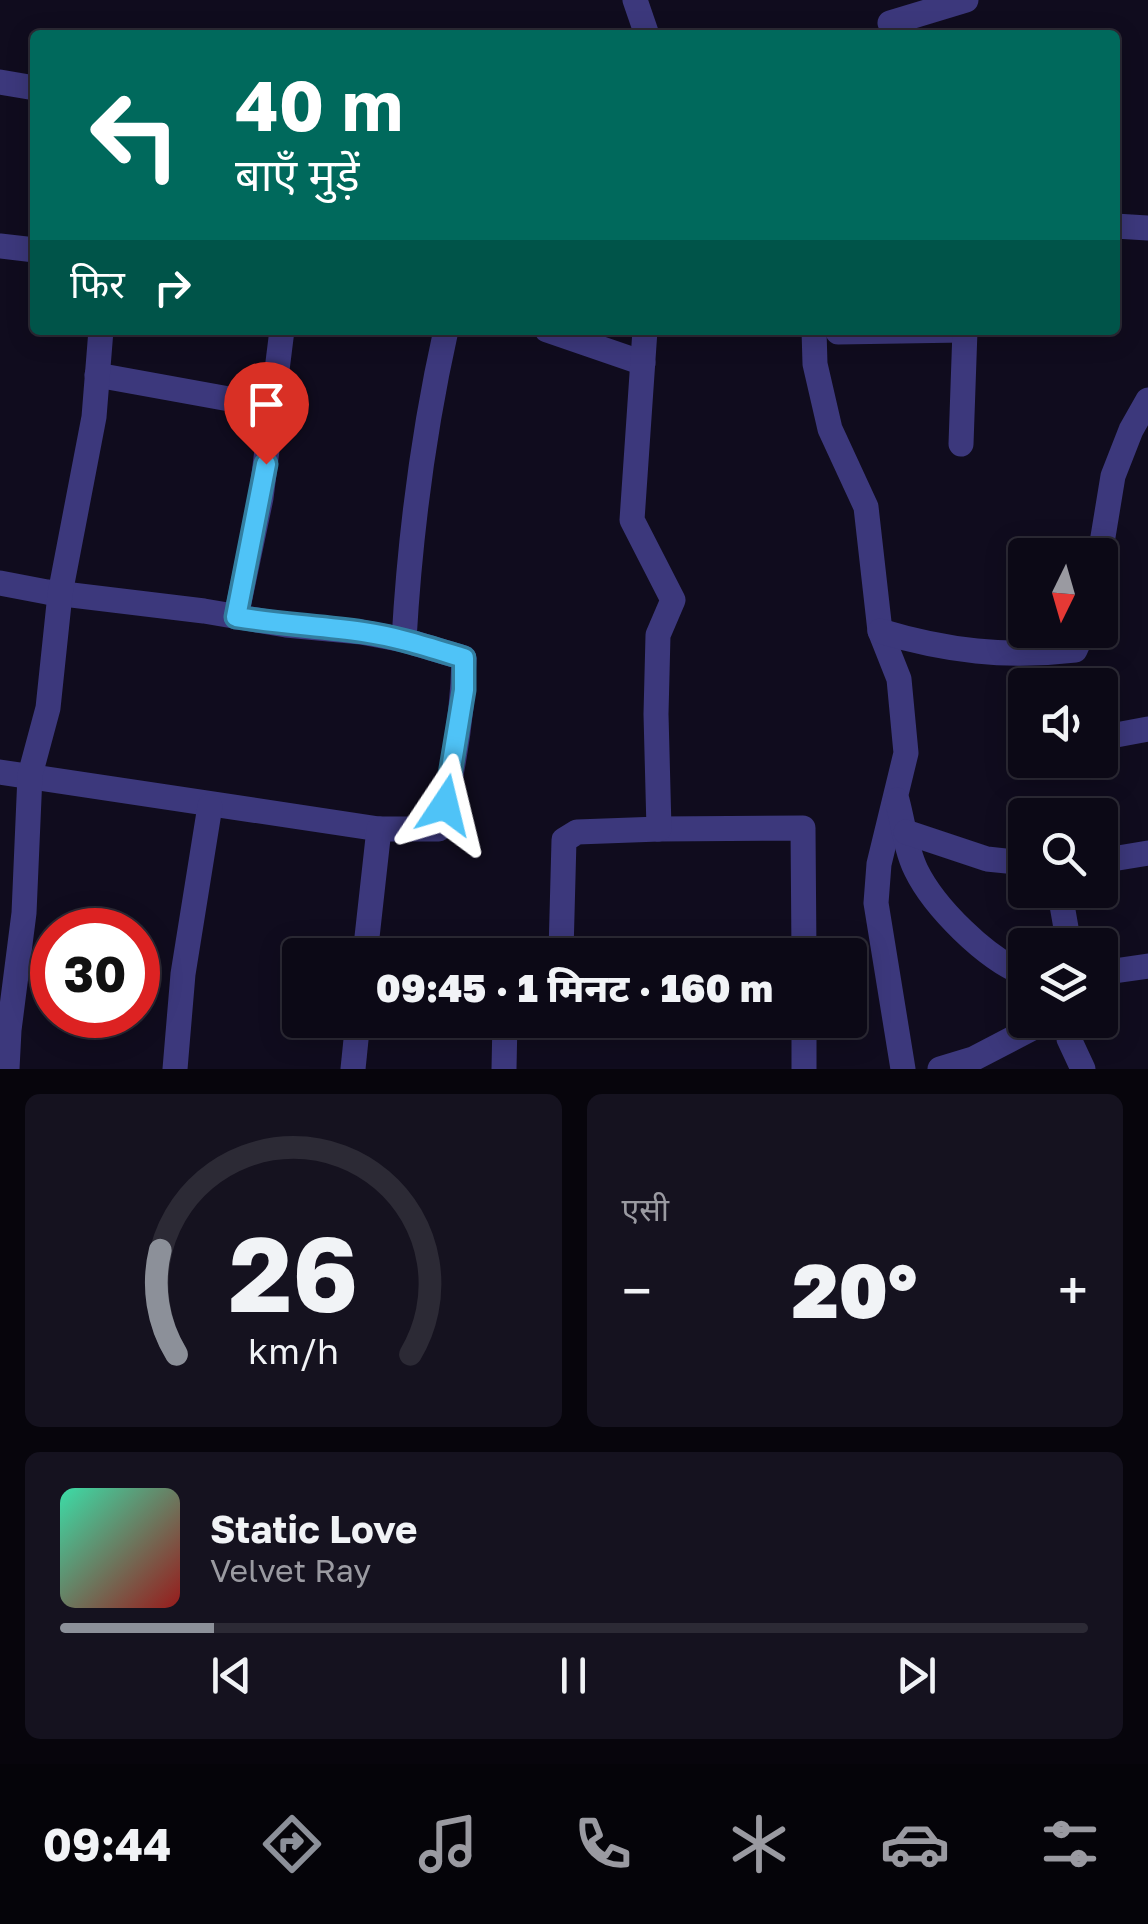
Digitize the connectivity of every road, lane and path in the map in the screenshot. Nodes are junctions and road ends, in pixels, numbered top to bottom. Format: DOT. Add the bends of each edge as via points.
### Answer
graph roads {
  1 [pos="636,0"];
  2 [pos="966,0"];
  3 [pos="889,19"];
  4 [pos="645,30"];
  5 [pos="0,82"];
  6 [pos="30,87"];
  7 [pos="1120,226"];
  8 [pos="1148,228"];
  9 [pos="0,246"];
  10 [pos="30,249"];
  11 [pos="102,335"];
  12 [pos="281,335"];
  13 [pos="445,335"];
  14 [pos="562,335"];
  15 [pos="645,335"];
  16 [pos="825,335"];
  17 [pos="964,335"];
  18 [pos="643,362"];
  19 [pos="98,375"];
  20 [pos="1148,400"];
  21 [pos="273,407"];
  22 [pos="962,444"];
  23 [pos="1103,538"];
  24 [pos="0,583"];
  25 [pos="60,594"];
  26 [pos="236,617"];
  27 [pos="880,631"];
  28 [pos="404,640"];
  29 [pos="1077,648"];
  30 [pos="1148,729"];
  31 [pos="1118,735"];
  32 [pos="0,772"];
  33 [pos="30,775"];
  34 [pos="896,798"];
  35 [pos="210,806"];
  36 [pos="659,829"];
  37 [pos="380,830"];
  38 [pos="906,832"];
  39 [pos="1148,853"];
  40 [pos="1118,858"];
  41 [pos="1008,862"];
  42 [pos="367,938"];
  43 [pos="555,938"];
  44 [pos="804,938"];
  45 [pos="1008,963"];
  46 [pos="1148,966"];
  47 [pos="1118,971"];
  48 [pos="356,1038"];
  49 [pos="504,1038"];
  50 [pos="804,1038"];
  51 [pos="1014,1038"];
  52 [pos="1068,1038"];
  53 [pos="7,1069"];
  54 [pos="175,1069"];
  55 [pos="353,1069"];
  56 [pos="504,1069"];
  57 [pos="804,1069"];
  58 [pos="903,1069"];
  59 [pos="940,1069"];
  60 [pos="1083,1069"];
  1 -- 4 [label="street"];
  2 -- 3 [label="street"];
  5 -- 6 [label="street"];
  7 -- 8 [label="street"];
  9 -- 10 [label="street"];
  11 -- 19 [label="street"];
  12 -- 21 [label="street"];
  13 -- 28 [label="street" via="418,473"];
  14 -- 18 [label="street"];
  15 -- 18 [label="street"];
  16 -- 27 [label="street" via="815,364 830,430 866,507"];
  17 -- 22 [label="street"];
  18 -- 36 [label="street" via="632,520 673,600 658,636"];
  19 -- 21 [label="street"];
  19 -- 25 [label="street"];
  20 -- 23 [label="street" via="1113,476"];
  21 -- 26 [label="street"];
  24 -- 25 [label="street"];
  25 -- 26 [label="street"];
  25 -- 33 [label="street" via="48,708"];
  26 -- 28 [label="street"];
  27 -- 29 [label="street" via="991,655"];
  27 -- 34 [label="street" via="900,680 906,753"];
  28 -- 37 [label="street" via="464,658 464,690 439,829"];
  30 -- 31 [label="street"];
  32 -- 33 [label="street"];
  33 -- 35 [label="street"];
  33 -- 53 [label="street"];
  34 -- 38 [label="street"];
  34 -- 58 [label="street" via="876,903"];
  35 -- 37 [label="street"];
  35 -- 54 [label="street"];
  36 -- 43 [label="street" via="578,832 564,840"];
  36 -- 44 [label="street" via="803,828"];
  37 -- 42 [label="street"];
  38 -- 41 [label="street"];
  38 -- 45 [label="street" via="915,868 943,910"];
  39 -- 40 [label="street"];
  46 -- 47 [label="street"];
  48 -- 55 [label="street"];
  49 -- 56 [label="street"];
  50 -- 57 [label="street"];
  51 -- 59 [label="street"];
  52 -- 60 [label="street"];
}
